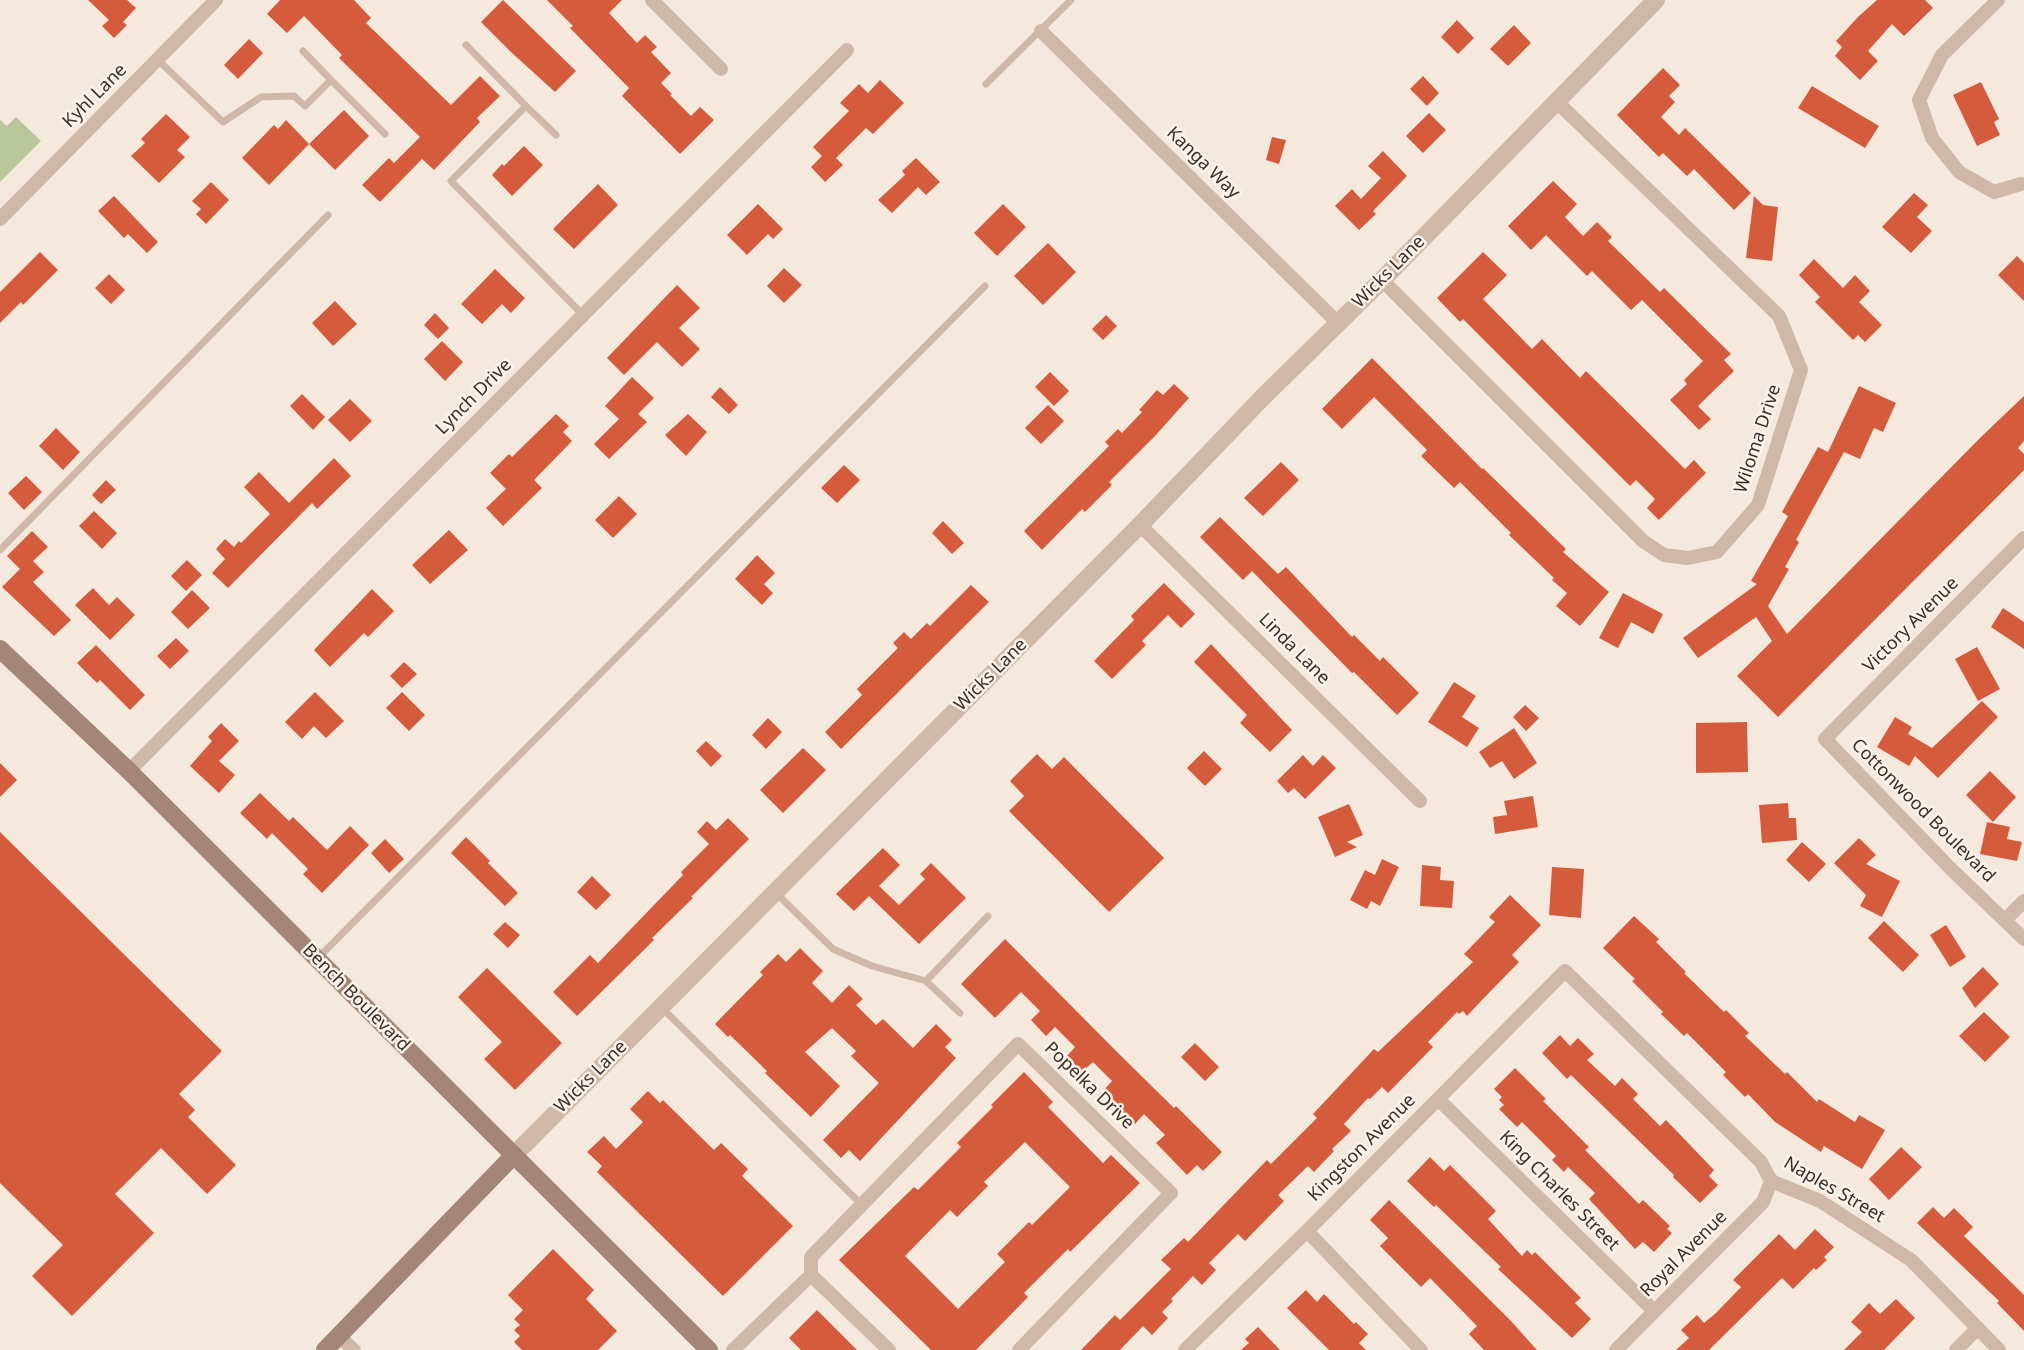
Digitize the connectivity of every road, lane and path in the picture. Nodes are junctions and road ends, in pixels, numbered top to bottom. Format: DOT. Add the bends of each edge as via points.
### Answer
graph roads {
  1 [pos="216,0"];
  2 [pos="652,0"];
  3 [pos="1072,0"];
  4 [pos="1656,0"];
  5 [pos="1998,0"];
  6 [pos="1041,31"];
  7 [pos="466,46"];
  8 [pos="847,50"];
  9 [pos="303,51"];
  10 [pos="158,60"];
  11 [pos="721,69"];
  12 [pos="331,80"];
  13 [pos="986,85"];
  14 [pos="1557,102"];
  15 [pos="526,106"];
  16 [pos="385,134"];
  17 [pos="556,135"];
  18 [pos="2021,184"];
  19 [pos="328,215"];
  20 [pos="0,219"];
  21 [pos="1382,280"];
  22 [pos="985,286"];
  23 [pos="583,315"];
  24 [pos="1338,323"];
  25 [pos="1140,525"];
  26 [pos="2024,538"];
  27 [pos="0,550"];
  28 [pos="0,649"];
  29 [pos="1825,739"];
  30 [pos="129,771"];
  31 [pos="1420,800"];
  32 [pos="775,892"];
  33 [pos="2024,901"];
  34 [pos="988,916"];
  35 [pos="2005,920"];
  36 [pos="2024,939"];
  37 [pos="318,959"];
  38 [pos="1565,971"];
  39 [pos="926,981"];
  40 [pos="661,1007"];
  41 [pos="960,1013"];
  42 [pos="1438,1099"];
  43 [pos="514,1155"];
  44 [pos="1771,1181"];
  45 [pos="862,1205"];
  46 [pos="1307,1231"];
  47 [pos="811,1275"];
  48 [pos="1654,1311"];
  49 [pos="1978,1328"];
  50 [pos="339,1336"];
  51 [pos="325,1350"];
  52 [pos="354,1350"];
  53 [pos="709,1350"];
  54 [pos="733,1350"];
  55 [pos="889,1350"];
  56 [pos="1019,1350"];
  57 [pos="1185,1350"];
  58 [pos="1421,1350"];
  59 [pos="1616,1350"];
  60 [pos="1956,1350"];
  61 [pos="1999,1350"];
  1 -- 10 [label="street, Kyhl Lane"];
  2 -- 11 [label="street"];
  3 -- 6 [label="lane"];
  4 -- 14 [label="street, Wicks Lane"];
  5 -- 18 [label="street" via="1942,55 1919,100 1931,138 1959,172 1994,192"];
  6 -- 13 [label="lane"];
  6 -- 24 [label="street, Kanga Way"];
  7 -- 15 [label="lane"];
  8 -- 23 [label="street, Lynch Drive"];
  9 -- 12 [label="lane"];
  10 -- 12 [label="lane" via="223,122 261,97 294,96 305,106"];
  10 -- 20 [label="street, Kyhl Lane"];
  12 -- 16 [label="lane"];
  14 -- 21 [label="street, Wicks Lane"];
  14 -- 21 [label="street, Wiloma Drive" via="1779,316 1801,370 1758,505 1717,552 1688,558 1664,555 1643,541"];
  15 -- 17 [label="lane"];
  15 -- 23 [label="lane" via="451,181"];
  19 -- 27 [label="lane"];
  21 -- 24 [label="street, Wicks Lane"];
  22 -- 37 [label="lane"];
  23 -- 30 [label="street, Lynch Drive"];
  24 -- 25 [label="street, Wicks Lane"];
  25 -- 31 [label="street, Linda Lane"];
  25 -- 32 [label="street, Wicks Lane"];
  26 -- 29 [label="street, Victory Avenue"];
  28 -- 30 [label="main road, Bench Boulevard"];
  29 -- 35 [label="street, Cottonwood Boulevard"];
  30 -- 37 [label="main road, Bench Boulevard"];
  32 -- 39 [label="lane" via="832,949"];
  32 -- 40 [label="street, Wicks Lane"];
  33 -- 35 [label="street"];
  34 -- 39 [label="lane"];
  35 -- 36 [label="street, Cottonwood Boulevard"];
  37 -- 43 [label="main road, Bench Boulevard"];
  38 -- 42 [label="street, Kingston Avenue"];
  38 -- 44 [label="street, Naples Street" via="1762,1162"];
  39 -- 41 [label="lane"];
  40 -- 43 [label="street, Wicks Lane"];
  40 -- 45 [label="lane"];
  42 -- 46 [label="street, Kingston Avenue"];
  42 -- 48 [label="street, King Charles Street"];
  43 -- 50 [label="main road, Wicks Lane"];
  43 -- 53 [label="main road, Bench Boulevard"];
  44 -- 48 [label="street, Royal Avenue" via="1763,1202"];
  44 -- 49 [label="street, Naples Street" via="1821,1201 1912,1260"];
  45 -- 47 [label="street, Popelka Drive" via="811,1257"];
  45 -- 56 [label="street, Popelka Drive" via="1018,1044 1171,1193"];
  46 -- 57 [label="street, Kingston Avenue"];
  46 -- 58 [label="street"];
  47 -- 54 [label="street, Popelka Drive"];
  47 -- 55 [label="street"];
  48 -- 59 [label="street, Royal Avenue"];
  49 -- 60 [label="street"];
  49 -- 61 [label="street, Naples Street"];
  50 -- 51 [label="main road, Wicks Lane"];
  50 -- 52 [label="street"];
}
